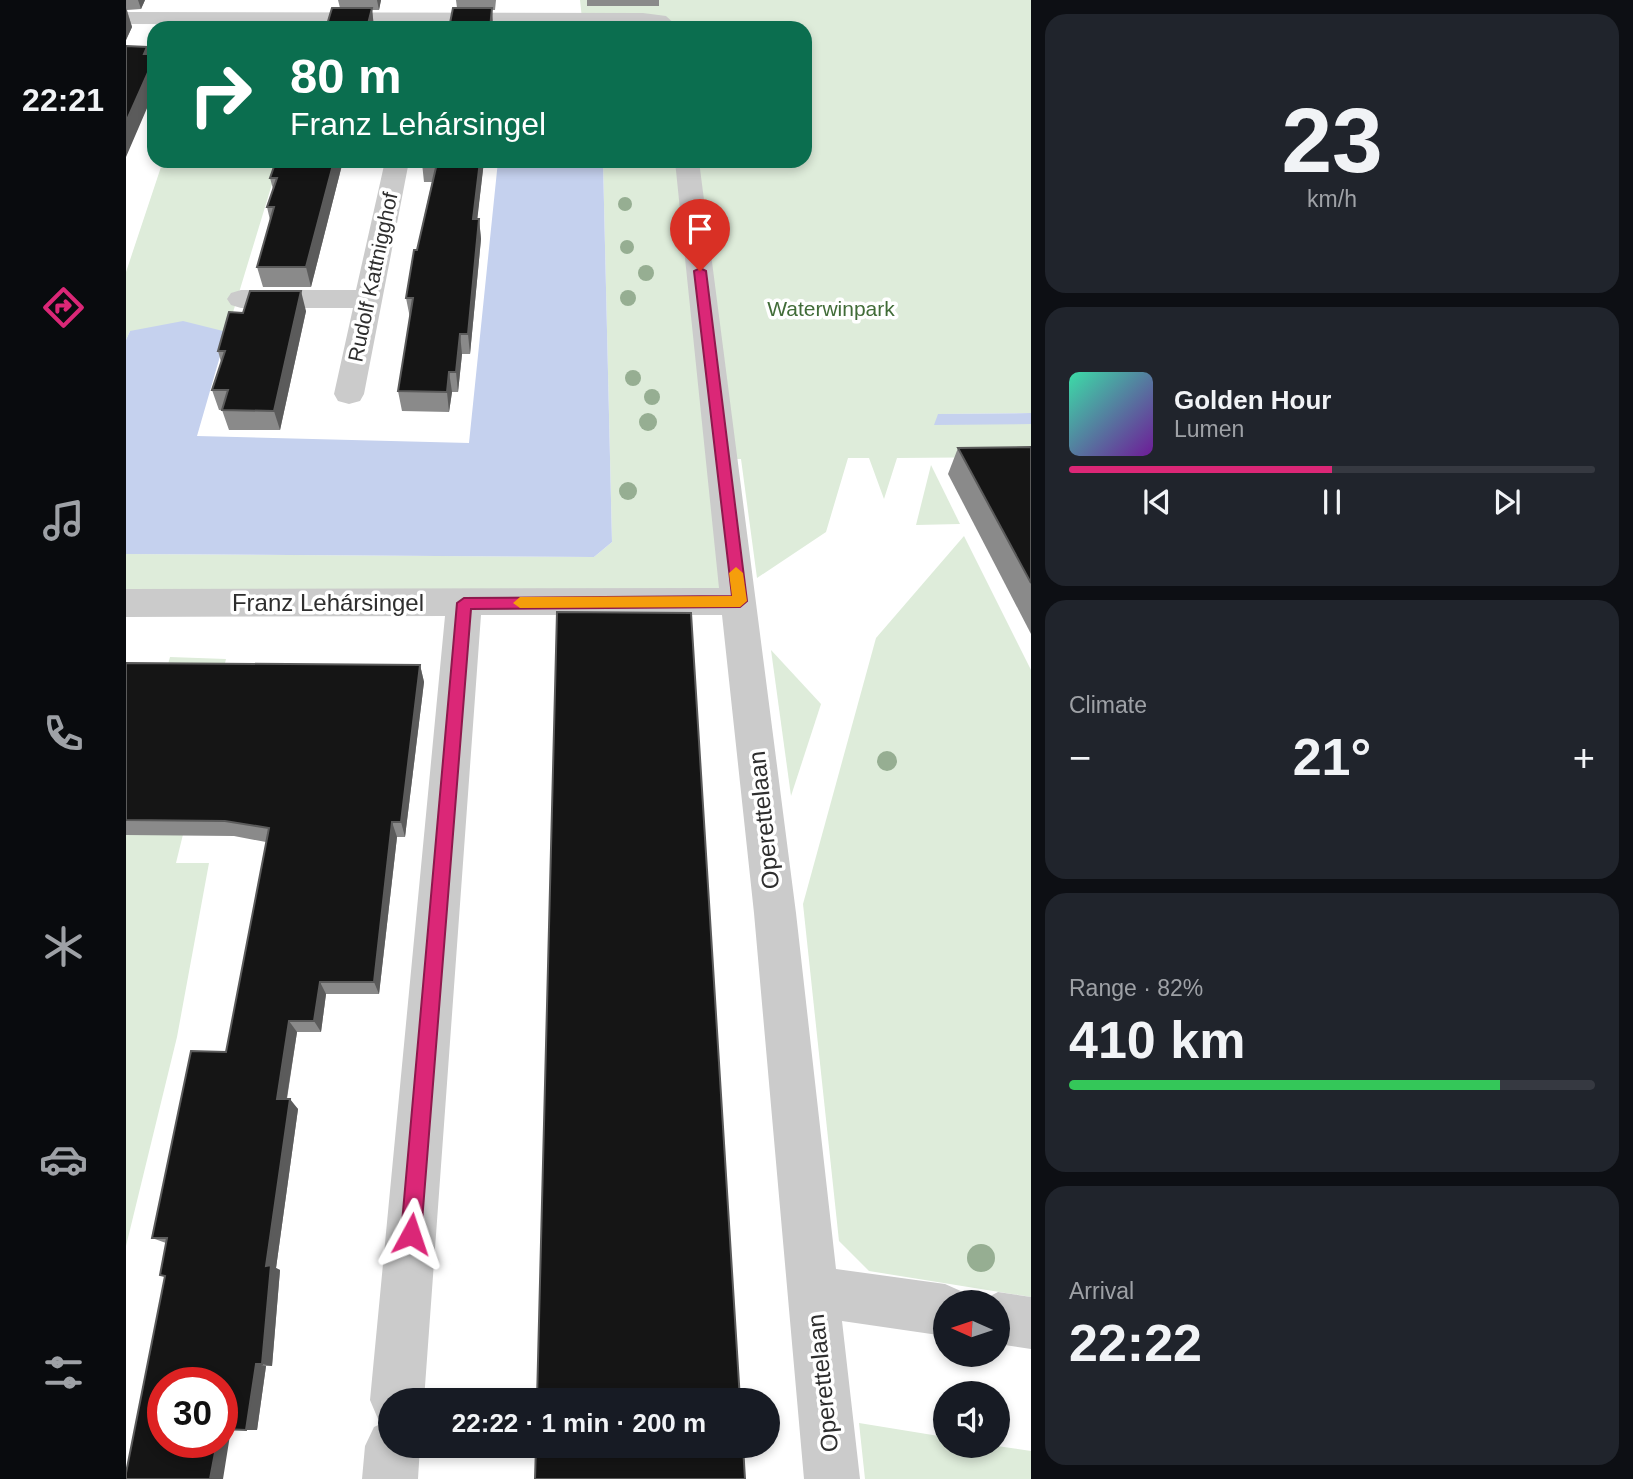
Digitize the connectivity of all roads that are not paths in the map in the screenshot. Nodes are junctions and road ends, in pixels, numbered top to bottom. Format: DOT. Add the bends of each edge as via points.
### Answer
graph roads {
  1 [pos="126,18"];
  2 [pos="276,21"];
  3 [pos="556,21"];
  4 [pos="650,21"];
  5 [pos="396,168"];
  6 [pos="688,168"];
  7 [pos="241,299"];
  8 [pos="368,299"];
  9 [pos="349,394"];
  10 [pos="740,601"];
  11 [pos="126,603"];
  12 [pos="464,603"];
  13 [pos="813,1291"];
  14 [pos="933,1309"];
  15 [pos="1010,1320"];
  16 [pos="1031,1323"];
  17 [pos="398,1388"];
  18 [pos="392,1458"];
  19 [pos="390,1479"];
  20 [pos="832,1479"];
  1 -- 2 [label="street"];
  3 -- 4 [label="street"];
  5 -- 8 [label="street, Rudolf Kattnigghof"];
  6 -- 10 [label="street, Operettelaan"];
  7 -- 8 [label="street"];
  8 -- 9 [label="street, Rudolf Kattnigghof"];
  10 -- 12 [label="street, Franz Lehársingel"];
  10 -- 13 [label="street, Operettelaan"];
  11 -- 12 [label="street, Franz Lehársingel"];
  12 -- 17 [label="street"];
  13 -- 14 [label="street"];
  13 -- 20 [label="street, Operettelaan"];
  15 -- 16 [label="street"];
  18 -- 19 [label="street"];
}
